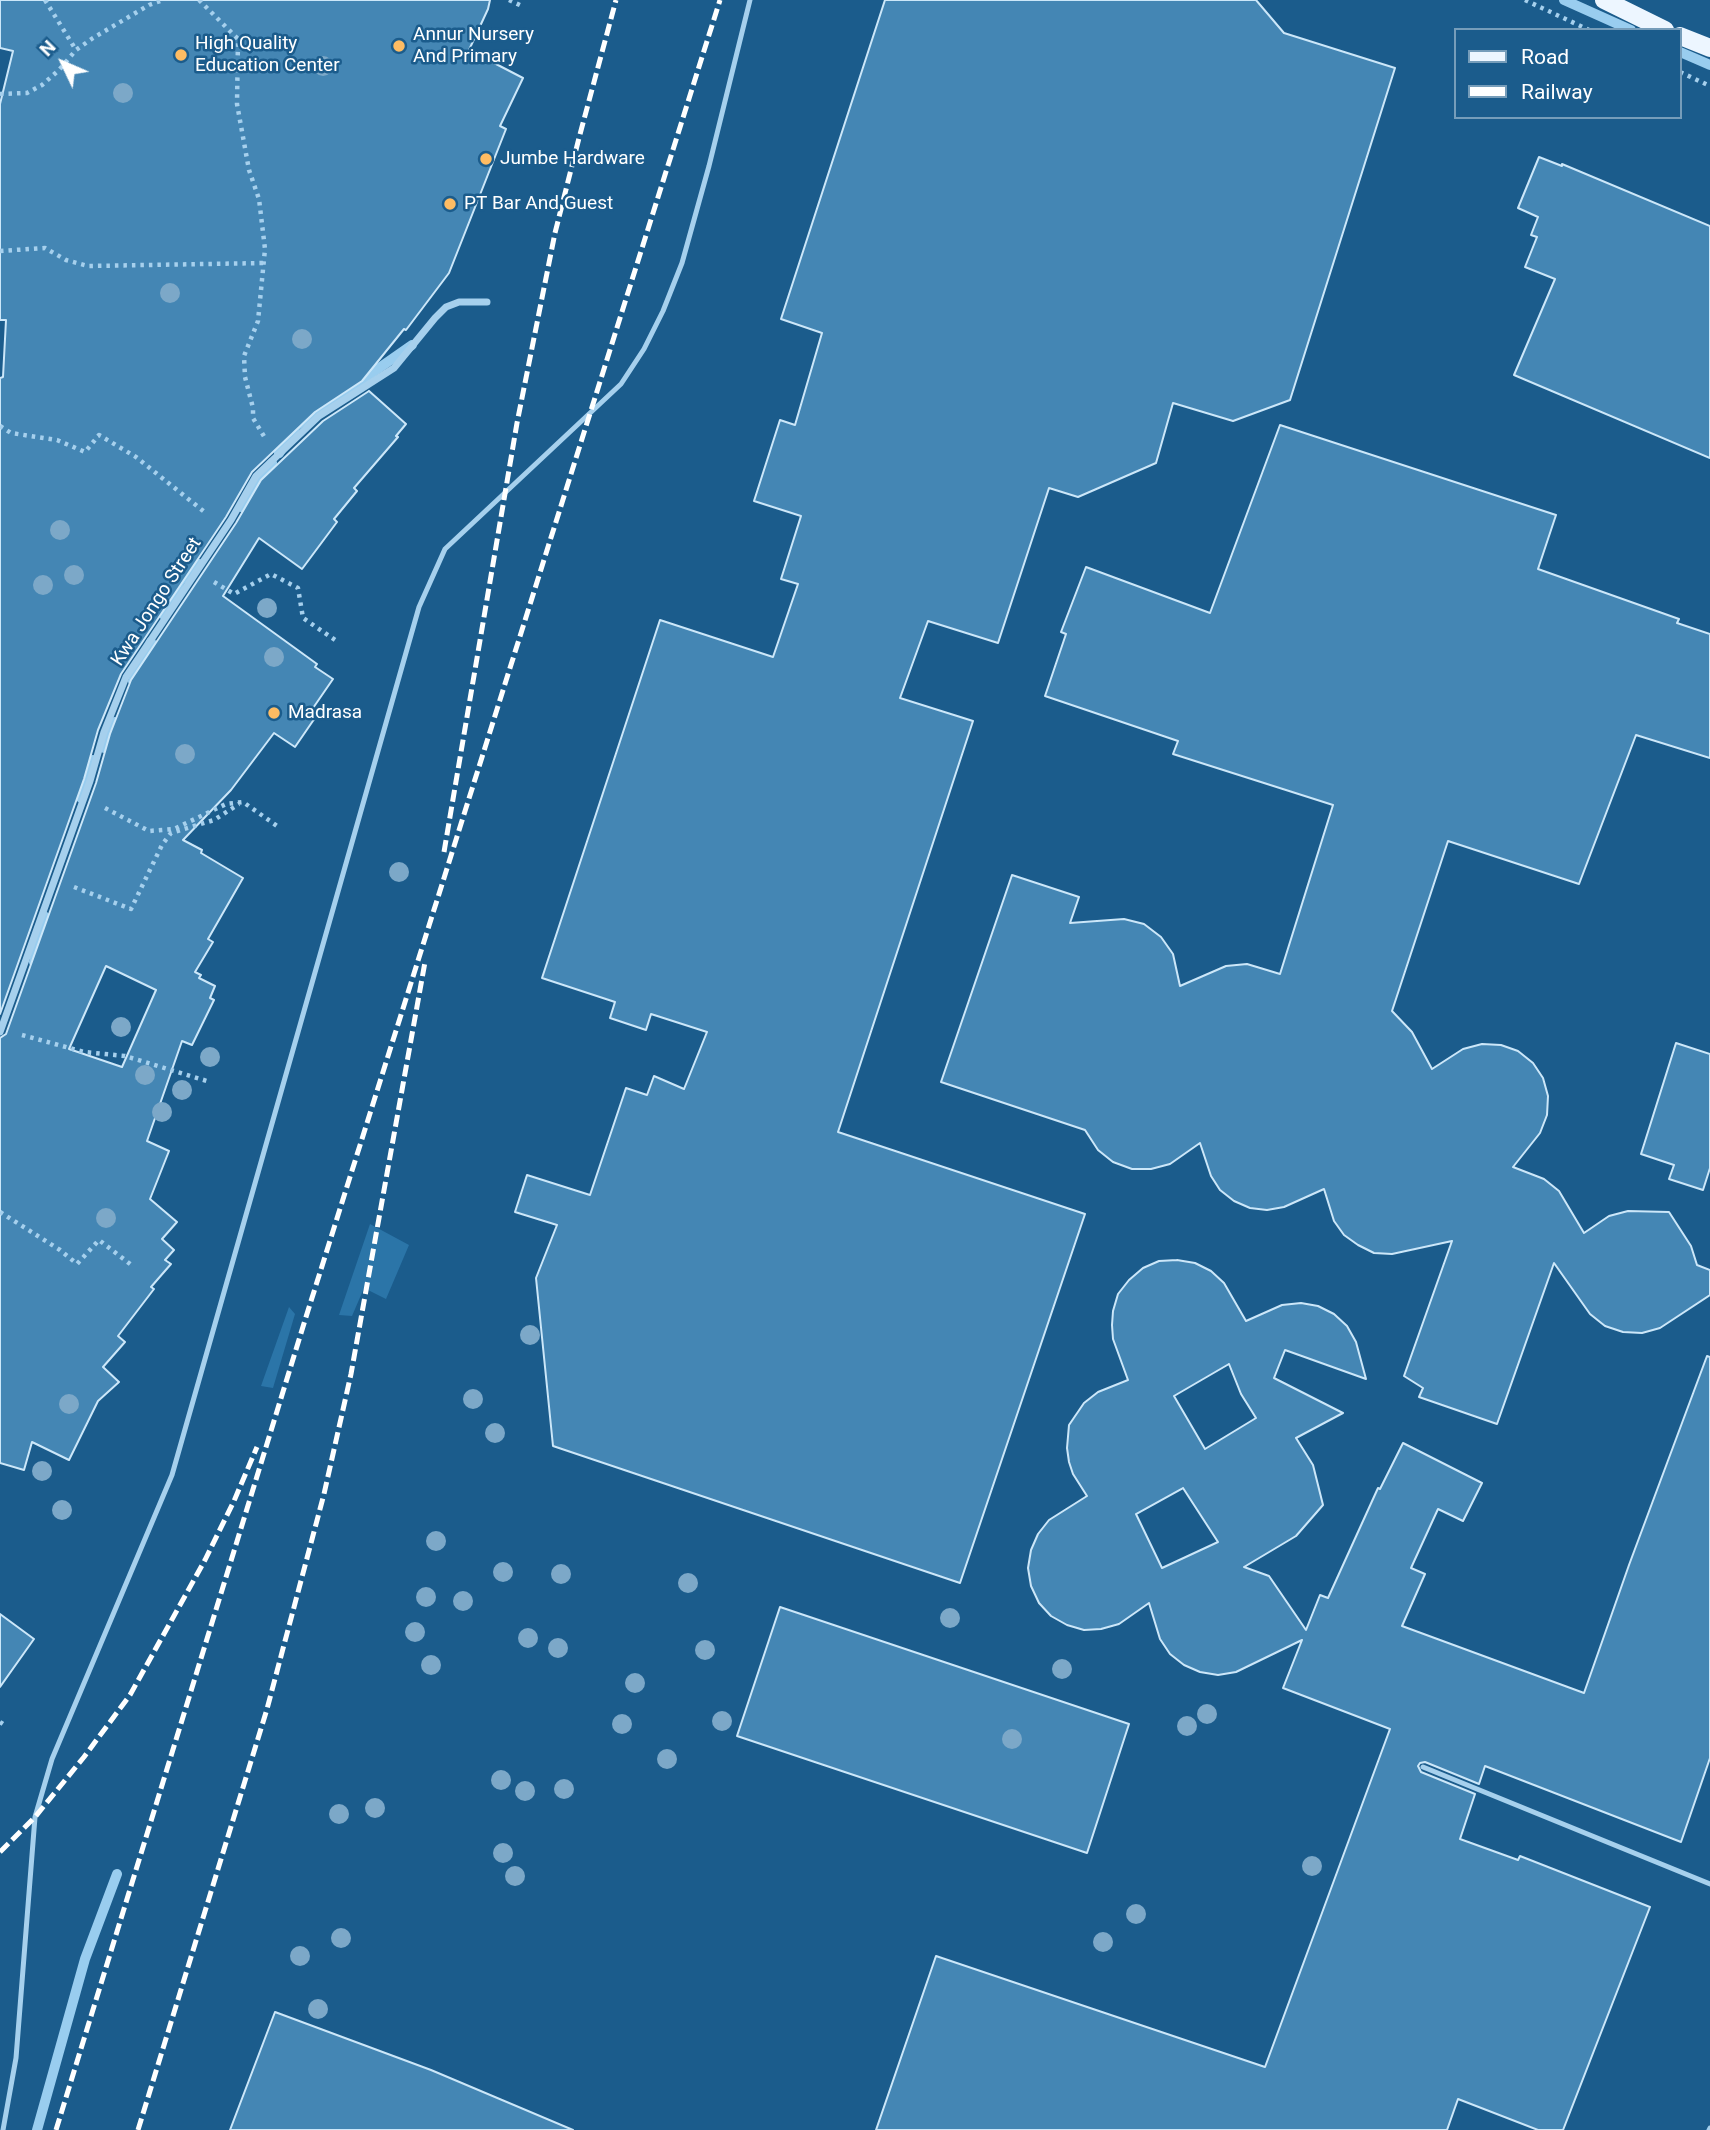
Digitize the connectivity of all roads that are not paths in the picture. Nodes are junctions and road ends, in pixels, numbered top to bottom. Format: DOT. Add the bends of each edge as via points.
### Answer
graph roads {
  1 [pos="750,0"];
  2 [pos="1604,0"];
  3 [pos="1661,28"];
  4 [pos="1682,37"];
  5 [pos="1710,48"];
  6 [pos="487,302"];
  7 [pos="1,1028"];
  8 [pos="1423,1767"];
  9 [pos="1710,1884"];
  10 [pos="4,2130"];
  1 -- 10 [label="lane" via="682,263 644,349 621,384 445,549 419,607 172,1475 52,1759 35,1817 16,2058"];
  2 -- 3 [label="main road"];
  4 -- 5 [label="main road"];
  6 -- 7 [label="street, Kwa Jongo Street" via="446,307 394,368 318,416 256,476 126,677"];
  8 -- 9 [label="lane"];
}
